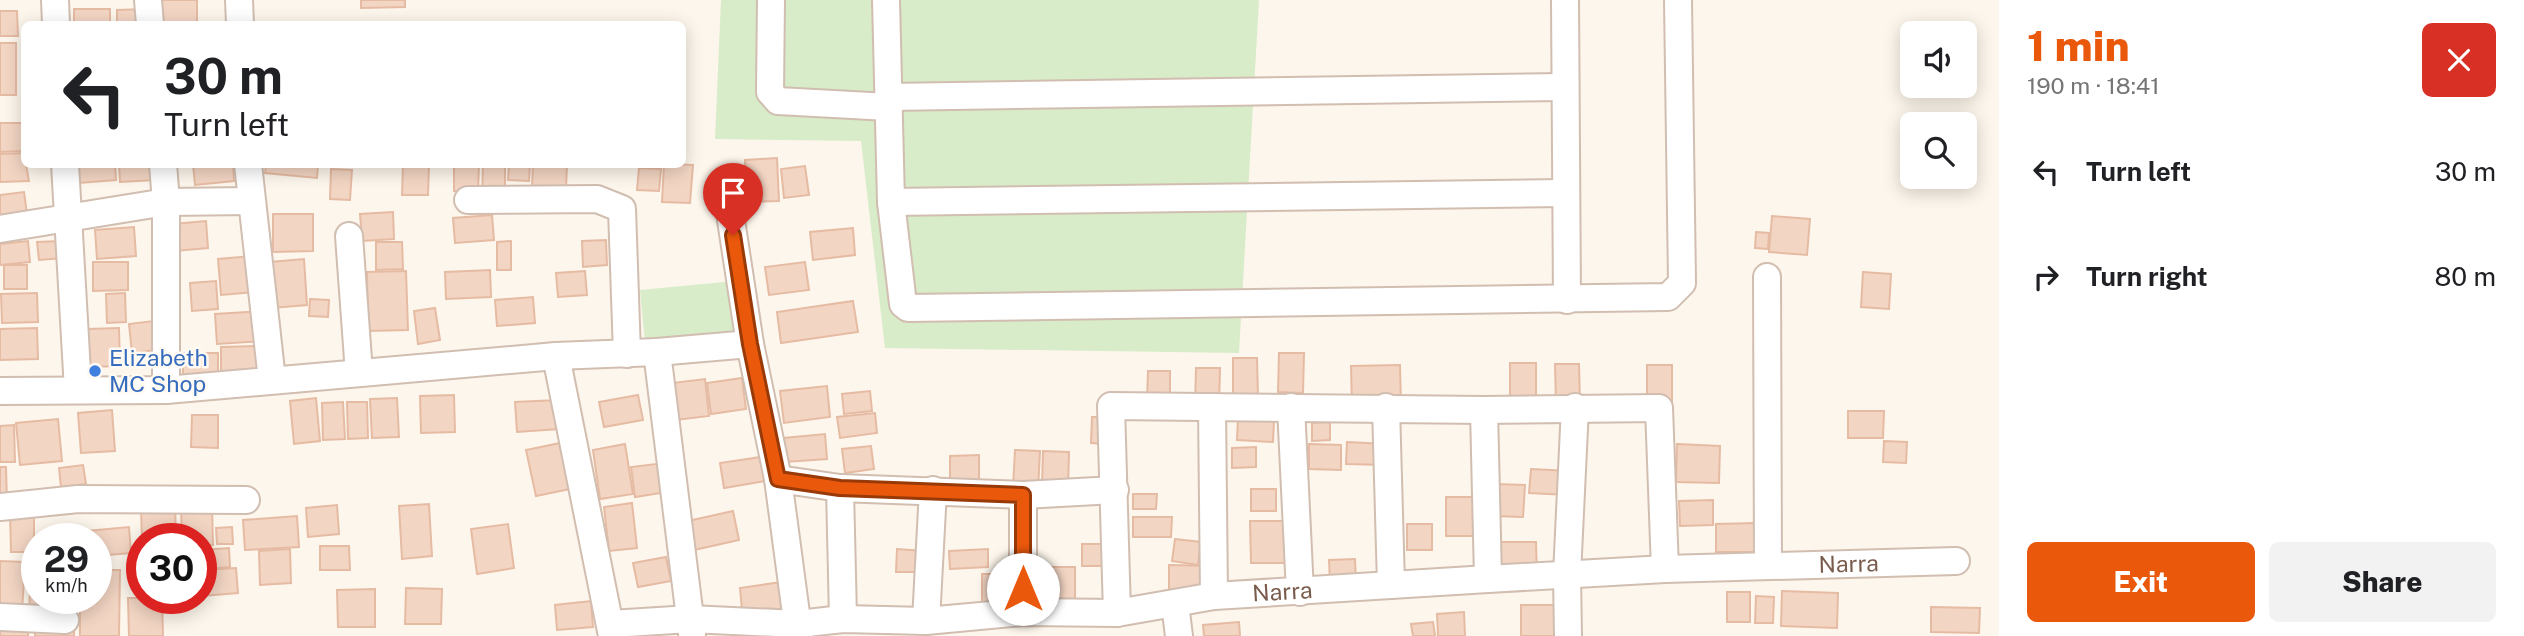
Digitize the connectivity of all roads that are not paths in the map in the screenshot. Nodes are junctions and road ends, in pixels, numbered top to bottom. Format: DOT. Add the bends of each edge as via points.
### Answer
graph roads {
  1 [pos="55,0"];
  2 [pos="148,0"];
  3 [pos="239,0"];
  4 [pos="771,0"];
  5 [pos="886,0"];
  6 [pos="1565,0"];
  7 [pos="1678,0"];
  8 [pos="56,21"];
  9 [pos="150,21"];
  10 [pos="240,21"];
  11 [pos="1565,87"];
  12 [pos="889,102"];
  13 [pos="65,168"];
  14 [pos="163,168"];
  15 [pos="248,168"];
  16 [pos="725,181"];
  17 [pos="1566,193"];
  18 [pos="468,200"];
  19 [pos="250,201"];
  20 [pos="166,202"];
  21 [pos="891,202"];
  22 [pos="68,219"];
  23 [pos="0,229"];
  24 [pos="349,236"];
  25 [pos="1767,276"];
  26 [pos="1567,300"];
  27 [pos="750,344"];
  28 [pos="657,352"];
  29 [pos="627,354"];
  30 [pos="556,356"];
  31 [pos="359,373"];
  32 [pos="272,380"];
  33 [pos="78,390"];
  34 [pos="166,390"];
  35 [pos="0,391"];
  36 [pos="1212,407"];
  37 [pos="1292,407"];
  38 [pos="1386,407"];
  39 [pos="1575,407"];
  40 [pos="1484,410"];
  41 [pos="778,479"];
  42 [pos="840,488"];
  43 [pos="933,489"];
  44 [pos="1115,490"];
  45 [pos="1023,495"];
  46 [pos="246,500"];
  47 [pos="0,507"];
  48 [pos="1956,561"];
  49 [pos="1768,566"];
  50 [pos="1665,569"];
  51 [pos="1567,575"];
  52 [pos="1488,579"];
  53 [pos="1391,585"];
  54 [pos="1300,592"];
  55 [pos="1214,596"];
  56 [pos="1175,604"];
  57 [pos="1023,612"];
  58 [pos="1117,613"];
  59 [pos="0,617"];
  60 [pos="844,619"];
  61 [pos="65,620"];
  62 [pos="926,621"];
  63 [pos="691,627"];
  64 [pos="611,630"];
  65 [pos="798,630"];
  66 [pos="1179,636"];
  67 [pos="1568,636"];
  1 -- 8 [label="street"];
  2 -- 9 [label="street"];
  3 -- 10 [label="street"];
  4 -- 12 [label="street" via="770,92 778,101"];
  5 -- 12 [label="street"];
  6 -- 11 [label="street"];
  7 -- 26 [label="street" via="1682,284 1668,297"];
  11 -- 12 [label="street"];
  11 -- 17 [label="street"];
  12 -- 21 [label="street"];
  13 -- 22 [label="street"];
  14 -- 20 [label="street"];
  15 -- 19 [label="street"];
  16 -- 27 [label="street"];
  17 -- 21 [label="street"];
  17 -- 26 [label="street"];
  18 -- 29 [label="street" via="597,199 622,209"];
  19 -- 20 [label="street"];
  19 -- 32 [label="street"];
  20 -- 22 [label="street"];
  20 -- 34 [label="street"];
  21 -- 26 [label="street" via="903,304 908,308"];
  22 -- 23 [label="street"];
  22 -- 33 [label="street"];
  24 -- 31 [label="street"];
  25 -- 49 [label="street"];
  27 -- 28 [label="street"];
  27 -- 41 [label="street"];
  28 -- 29 [label="street"];
  28 -- 63 [label="street"];
  29 -- 30 [label="street"];
  30 -- 31 [label="street"];
  30 -- 64 [label="street"];
  31 -- 32 [label="street"];
  32 -- 34 [label="street"];
  33 -- 34 [label="street"];
  33 -- 35 [label="street"];
  36 -- 37 [label="street"];
  36 -- 44 [label="street" via="1111,406"];
  36 -- 55 [label="street"];
  37 -- 38 [label="street"];
  37 -- 54 [label="street"];
  38 -- 40 [label="street"];
  38 -- 53 [label="street"];
  39 -- 40 [label="street"];
  39 -- 50 [label="street" via="1660,408"];
  39 -- 51 [label="street"];
  40 -- 52 [label="street"];
  41 -- 42 [label="street"];
  41 -- 65 [label="street"];
  42 -- 43 [label="street"];
  42 -- 60 [label="street"];
  43 -- 45 [label="street"];
  43 -- 62 [label="street"];
  44 -- 45 [label="street"];
  44 -- 58 [label="street"];
  45 -- 57 [label="street"];
  46 -- 47 [label="street" via="78,499"];
  48 -- 49 [label="street, Narra"];
  49 -- 50 [label="street, Narra"];
  50 -- 51 [label="street, Narra"];
  51 -- 52 [label="street, Narra"];
  51 -- 67 [label="street"];
  52 -- 53 [label="street, Narra"];
  53 -- 54 [label="street, Narra"];
  54 -- 55 [label="street, Narra"];
  55 -- 56 [label="street, Narra"];
  56 -- 58 [label="street, Narra"];
  56 -- 66 [label="street"];
  57 -- 58 [label="street, Narra"];
  57 -- 62 [label="street, Narra"];
  59 -- 61 [label="street"];
  60 -- 62 [label="street, Narra"];
  60 -- 65 [label="street, Narra"];
  63 -- 64 [label="street, Narra"];
  63 -- 65 [label="street, Narra"];
}
